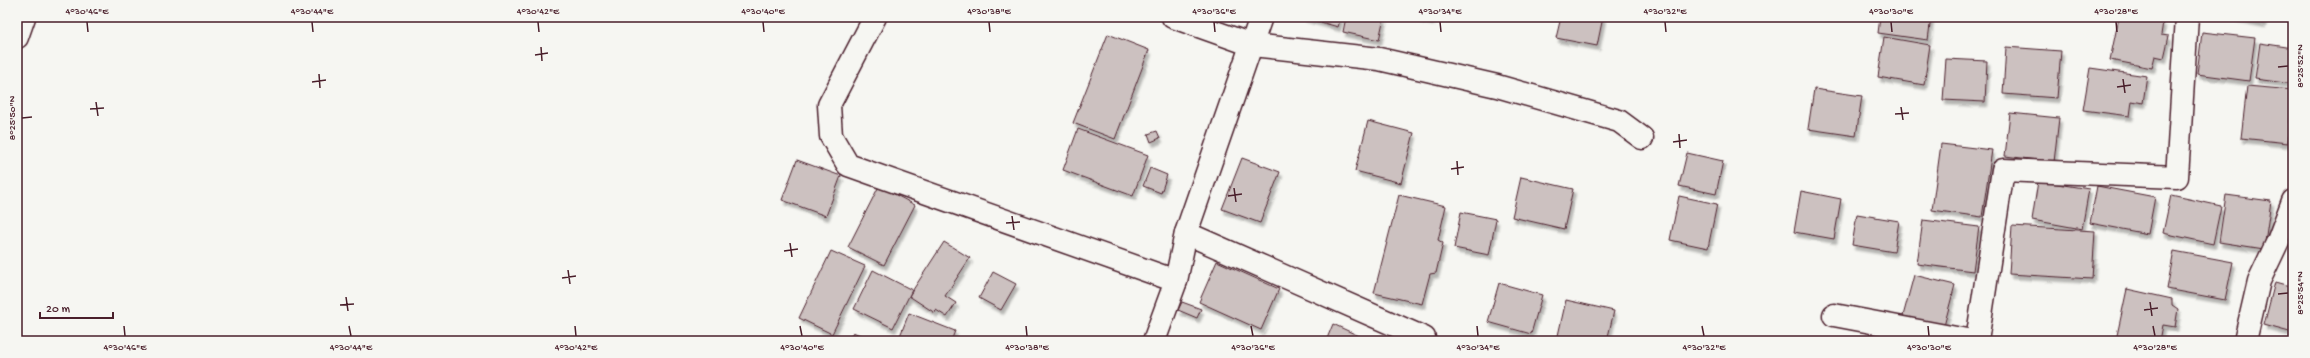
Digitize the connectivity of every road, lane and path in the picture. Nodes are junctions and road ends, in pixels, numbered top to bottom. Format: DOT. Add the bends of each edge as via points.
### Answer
graph roads {
  1 [pos="24,17"];
  2 [pos="875,17"];
  3 [pos="1173,17"];
  4 [pos="1261,17"];
  5 [pos="2187,17"];
  6 [pos="17,37"];
  7 [pos="1252,45"];
  8 [pos="1642,138"];
  9 [pos="2293,202"];
  10 [pos="1186,233"];
  11 [pos="1176,281"];
  12 [pos="1834,315"];
  13 [pos="1430,340"];
  14 [pos="1154,341"];
  15 [pos="1972,341"];
  16 [pos="1977,341"];
  17 [pos="2245,341"];
  1 -- 6 [label="street"];
  2 -- 11 [label="street" via="829,105 831,136 848,165"];
  3 -- 7 [label="street"];
  4 -- 7 [label="street"];
  5 -- 16 [label="street" via="2177,177 2003,170"];
  7 -- 8 [label="street" via="1379,59 1497,86 1619,121"];
  7 -- 10 [label="street"];
  9 -- 17 [label="street" via="2278,241 2258,281"];
  10 -- 11 [label="street"];
  10 -- 13 [label="street"];
  11 -- 14 [label="street"];
  12 -- 15 [label="street"];
}
